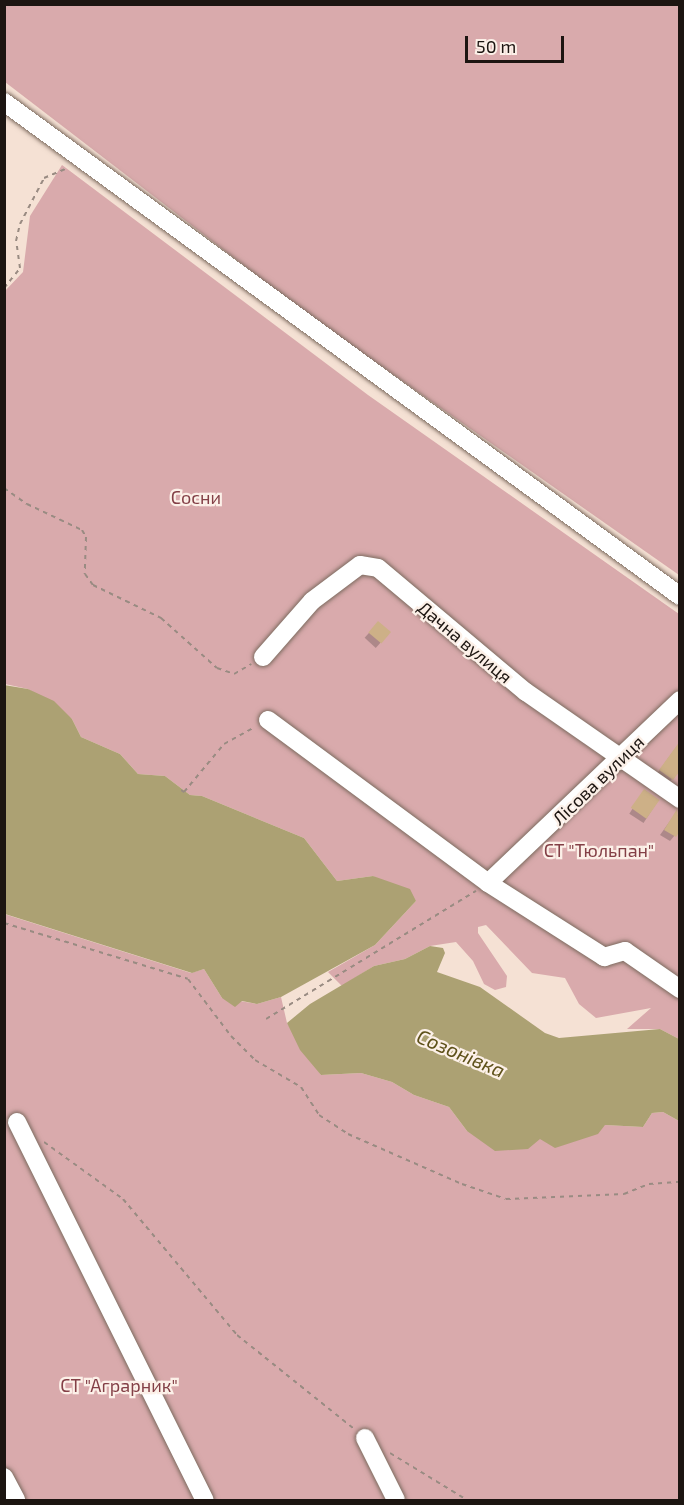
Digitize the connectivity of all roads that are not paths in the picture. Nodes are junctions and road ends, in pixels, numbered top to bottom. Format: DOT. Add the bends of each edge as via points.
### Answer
graph roads {
  1 [pos="4,102"];
  2 [pos="680,596"];
  3 [pos="263,657"];
  4 [pos="680,700"];
  5 [pos="268,720"];
  6 [pos="621,760"];
  7 [pos="680,799"];
  8 [pos="488,883"];
  9 [pos="680,989"];
  10 [pos="16,1122"];
  11 [pos="365,1438"];
  12 [pos="4,1477"];
  13 [pos="16,1500"];
  14 [pos="205,1500"];
  15 [pos="396,1500"];
  1 -- 2 [label="street"];
  3 -- 6 [label="street, Дачна вулиця" via="312,601 360,565 378,568 526,692"];
  4 -- 6 [label="street, Лісова вулиця"];
  5 -- 8 [label="street"];
  6 -- 7 [label="street, Дачна вулиця"];
  6 -- 8 [label="street, Лісова вулиця"];
  8 -- 9 [label="street" via="604,957 626,951"];
  10 -- 14 [label="street"];
  11 -- 15 [label="street"];
  12 -- 13 [label="street"];
}
